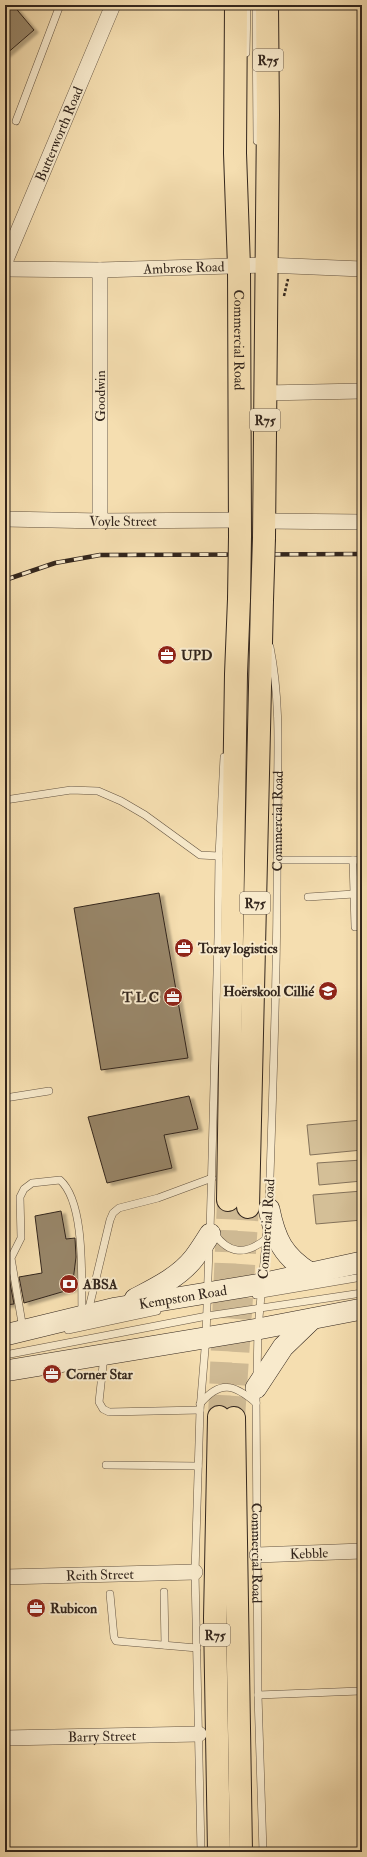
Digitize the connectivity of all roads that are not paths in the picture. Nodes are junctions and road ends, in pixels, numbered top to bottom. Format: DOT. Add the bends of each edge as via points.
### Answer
graph roads {
  1 [pos="60,5"];
  2 [pos="113,5"];
  3 [pos="236,5"];
  4 [pos="247,5"];
  5 [pos="256,5"];
  6 [pos="267,5"];
  7 [pos="246,60"];
  8 [pos="243,105"];
  9 [pos="243,120"];
  10 [pos="16,121"];
  11 [pos="257,152"];
  12 [pos="243,160"];
  13 [pos="259,244"];
  14 [pos="5,262"];
  15 [pos="266,265"];
  16 [pos="239,267"];
  17 [pos="5,268"];
  18 [pos="362,269"];
  19 [pos="100,270"];
  20 [pos="362,391"];
  21 [pos="265,392"];
  22 [pos="5,519"];
  23 [pos="100,521"];
  24 [pos="362,522"];
  25 [pos="240,528"];
  26 [pos="264,530"];
  27 [pos="262,604"];
  28 [pos="236,674"];
  29 [pos="228,716"];
  30 [pos="225,746"];
  31 [pos="5,800"];
  32 [pos="219,856"];
  33 [pos="277,860"];
  34 [pos="353,860"];
  35 [pos="362,860"];
  36 [pos="354,894"];
  37 [pos="308,897"];
  38 [pos="362,926"];
  39 [pos="49,1091"];
  40 [pos="5,1098"];
  41 [pos="212,1178"];
  42 [pos="248,1205"];
  43 [pos="210,1230"];
  44 [pos="266,1239"];
  45 [pos="362,1262"];
  46 [pos="310,1273"];
  47 [pos="362,1278"];
  48 [pos="261,1289"];
  49 [pos="362,1293"];
  50 [pos="245,1297"];
  51 [pos="208,1299"];
  52 [pos="116,1308"];
  53 [pos="362,1309"];
  54 [pos="166,1310"];
  55 [pos="85,1315"];
  56 [pos="259,1319"];
  57 [pos="312,1319"];
  58 [pos="206,1327"];
  59 [pos="61,1332"];
  60 [pos="14,1333"];
  61 [pos="105,1354"];
  62 [pos="5,1355"];
  63 [pos="5,1371"];
  64 [pos="256,1396"];
  65 [pos="213,1412"];
  66 [pos="106,1465"];
  67 [pos="198,1466"];
  68 [pos="362,1551"];
  69 [pos="257,1555"];
  70 [pos="195,1572"];
  71 [pos="5,1577"];
  72 [pos="164,1592"];
  73 [pos="110,1594"];
  74 [pos="165,1646"];
  75 [pos="197,1648"];
  76 [pos="360,1691"];
  77 [pos="258,1695"];
  78 [pos="199,1734"];
  79 [pos="5,1738"];
  80 [pos="201,1852"];
  81 [pos="219,1852"];
  82 [pos="241,1852"];
  83 [pos="262,1852"];
  1 -- 10 [label="lane"];
  2 -- 14 [label="street, Butterworth Road"];
  3 -- 16 [label="main road, Commercial Road / R75" via="235,152"];
  4 -- 7 [label="lane"];
  5 -- 11 [label="lane"];
  6 -- 15 [label="main road, Commercial Road / R75"];
  8 -- 9 [label="lane"];
  12 -- 16 [label="lane" via="244,240"];
  13 -- 15 [label="lane"];
  15 -- 16 [label="street, Ambrose Road"];
  15 -- 18 [label="street, Ambrose Road"];
  15 -- 21 [label="main road, Commercial Road / R75"];
  16 -- 19 [label="street, Ambrose Road"];
  16 -- 25 [label="main road, Commercial Road / R75"];
  17 -- 19 [label="street, Ambrose Road"];
  19 -- 23 [label="street, Goodwin"];
  20 -- 21 [label="street"];
  21 -- 26 [label="main road, Commercial Road / R75"];
  22 -- 23 [label="street, Voyle Street"];
  23 -- 25 [label="street, Voyle Street"];
  24 -- 26 [label="street"];
  25 -- 28 [label="main road, Commercial Road / R75, bridge"];
  26 -- 27 [label="main road, Commercial Road / R75, bridge"];
  27 -- 33 [label="lane, Commercial Road" via="276,689"];
  27 -- 42 [label="main road, Commercial Road / R75"];
  28 -- 29 [label="lane, Commercial Road"];
  28 -- 42 [label="main road, Commercial Road / R75"];
  30 -- 32 [label="lane, Commercial Road"];
  31 -- 32 [label="lane" via="71,790 98,791 145,815 200,855"];
  32 -- 41 [label="lane, Commercial Road"];
  33 -- 34 [label="lane"];
  33 -- 42 [label="lane, Commercial Road" via="278,939"];
  34 -- 35 [label="lane"];
  34 -- 36 [label="lane"];
  36 -- 37 [label="lane"];
  36 -- 38 [label="lane" via="355,927"];
  39 -- 40 [label="lane"];
  41 -- 43 [label="lane, Commercial Road"];
  41 -- 55 [label="lane" via="158,1198 119,1208 113,1213"];
  42 -- 44 [label="lane, Commercial Road"];
  42 -- 46 [label="main road" via="273,1230 283,1249"];
  43 -- 44 [label="lane" via="236,1251 250,1249"];
  43 -- 51 [label="lane, Commercial Road"];
  43 -- 52 [label="main road" via="194,1258 174,1276 157,1288"];
  44 -- 48 [label="lane, Commercial Road"];
  45 -- 46 [label="main road, Kempston Road"];
  46 -- 48 [label="main road, Kempston Road"];
  47 -- 48 [label="lane"];
  48 -- 50 [label="lane"];
  48 -- 51 [label="main road, Kempston Road"];
  48 -- 56 [label="lane, Commercial Road"];
  49 -- 56 [label="lane"];
  51 -- 52 [label="main road, Kempston Road"];
  51 -- 58 [label="lane, Commercial Road"];
  52 -- 55 [label="main road, Kempston Road"];
  53 -- 57 [label="main road"];
  54 -- 59 [label="lane"];
  55 -- 60 [label="main road, Kempston Road"];
  55 -- 60 [label="lane" via="80,1232 70,1193 60,1180 32,1183 24,1189 20,1197 21,1238 10,1258"];
  56 -- 57 [label="main road"];
  56 -- 58 [label="main road"];
  56 -- 64 [label="lane, Commercial Road"];
  57 -- 64 [label="main road" via="283,1347"];
  58 -- 61 [label="main road"];
  58 -- 62 [label="lane"];
  58 -- 65 [label="lane, Commercial Road"];
  61 -- 63 [label="main road"];
  61 -- 65 [label="lane" via="99,1402 103,1409 109,1412"];
  64 -- 65 [label="lane" via="224,1387 211,1392"];
  64 -- 69 [label="lane, Commercial Road"];
  65 -- 67 [label="lane, Commercial Road"];
  65 -- 81 [label="main road, Commercial Road / R75"];
  65 -- 82 [label="main road, Commercial Road / R75"];
  66 -- 67 [label="lane"];
  67 -- 70 [label="lane, Commercial Road"];
  68 -- 69 [label="street, Kebble"];
  69 -- 77 [label="lane, Commercial Road"];
  70 -- 71 [label="street, Reith Street"];
  70 -- 75 [label="lane, Commercial Road"];
  72 -- 74 [label="lane"];
  73 -- 74 [label="lane" via="116,1641"];
  74 -- 75 [label="lane"];
  75 -- 78 [label="lane, Commercial Road"];
  76 -- 77 [label="lane"];
  77 -- 83 [label="lane, Commercial Road"];
  78 -- 79 [label="street, Barry Street"];
  78 -- 80 [label="lane, Commercial Road"];
}
